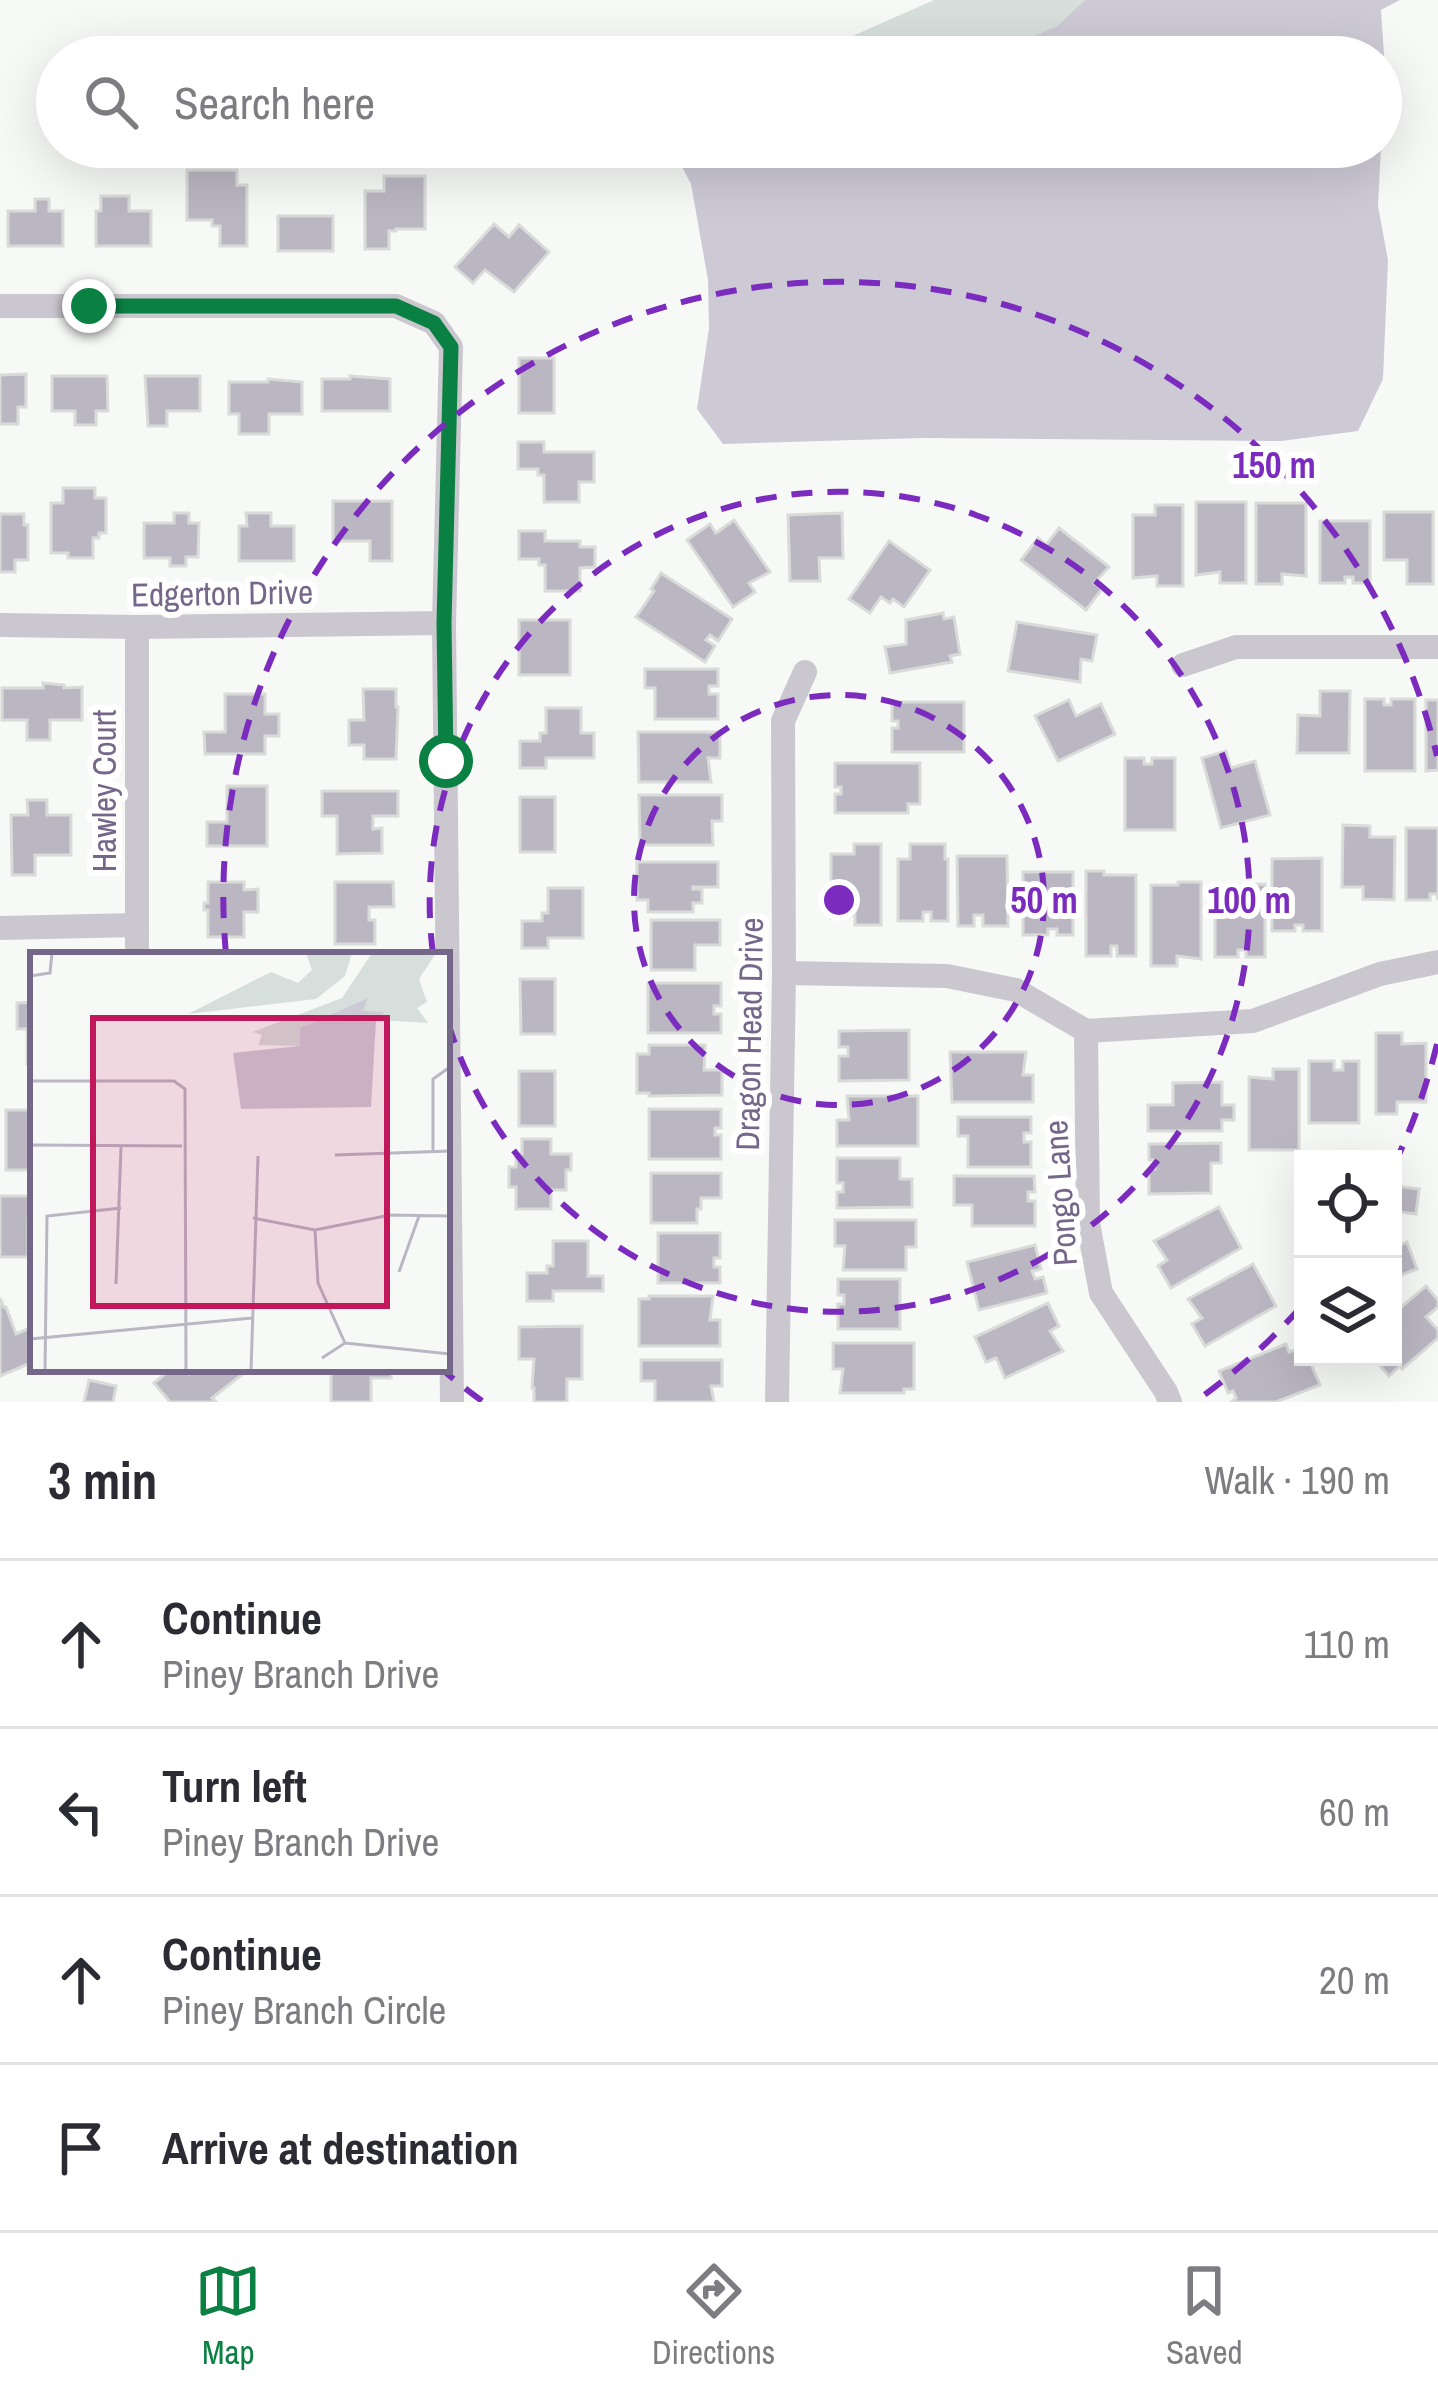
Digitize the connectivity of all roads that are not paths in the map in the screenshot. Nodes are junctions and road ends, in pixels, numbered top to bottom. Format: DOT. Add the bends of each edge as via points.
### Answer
graph roads {
  1 [pos="0,306"];
  2 [pos="444,623"];
  3 [pos="0,625"];
  4 [pos="137,628"];
  5 [pos="1438,647"];
  6 [pos="1183,665"];
  7 [pos="805,672"];
  8 [pos="137,925"];
  9 [pos="0,928"];
  10 [pos="137,952"];
  11 [pos="447,952"];
  12 [pos="1438,962"];
  13 [pos="784,973"];
  14 [pos="1086,1031"];
  15 [pos="450,1207"];
  16 [pos="452,1402"];
  17 [pos="777,1402"];
  18 [pos="1170,1402"];
  1 -- 2 [label="street" via="396,306 434,323 451,347"];
  2 -- 4 [label="street, Edgerton Drive"];
  2 -- 11 [label="street"];
  3 -- 4 [label="street, Edgerton Drive"];
  4 -- 8 [label="street, Hawley Court"];
  5 -- 6 [label="street" via="1236,647"];
  7 -- 13 [label="street, Dragon Head Drive" via="783,721"];
  8 -- 9 [label="street"];
  8 -- 10 [label="street, Hawley Court"];
  12 -- 14 [label="street" via="1380,974 1253,1021"];
  13 -- 14 [label="street" via="947,976 1016,990"];
  13 -- 17 [label="street, Dragon Head Drive"];
  14 -- 18 [label="street, Pongo Lane" via="1088,1223 1101,1293"];
  15 -- 16 [label="street"];
}
